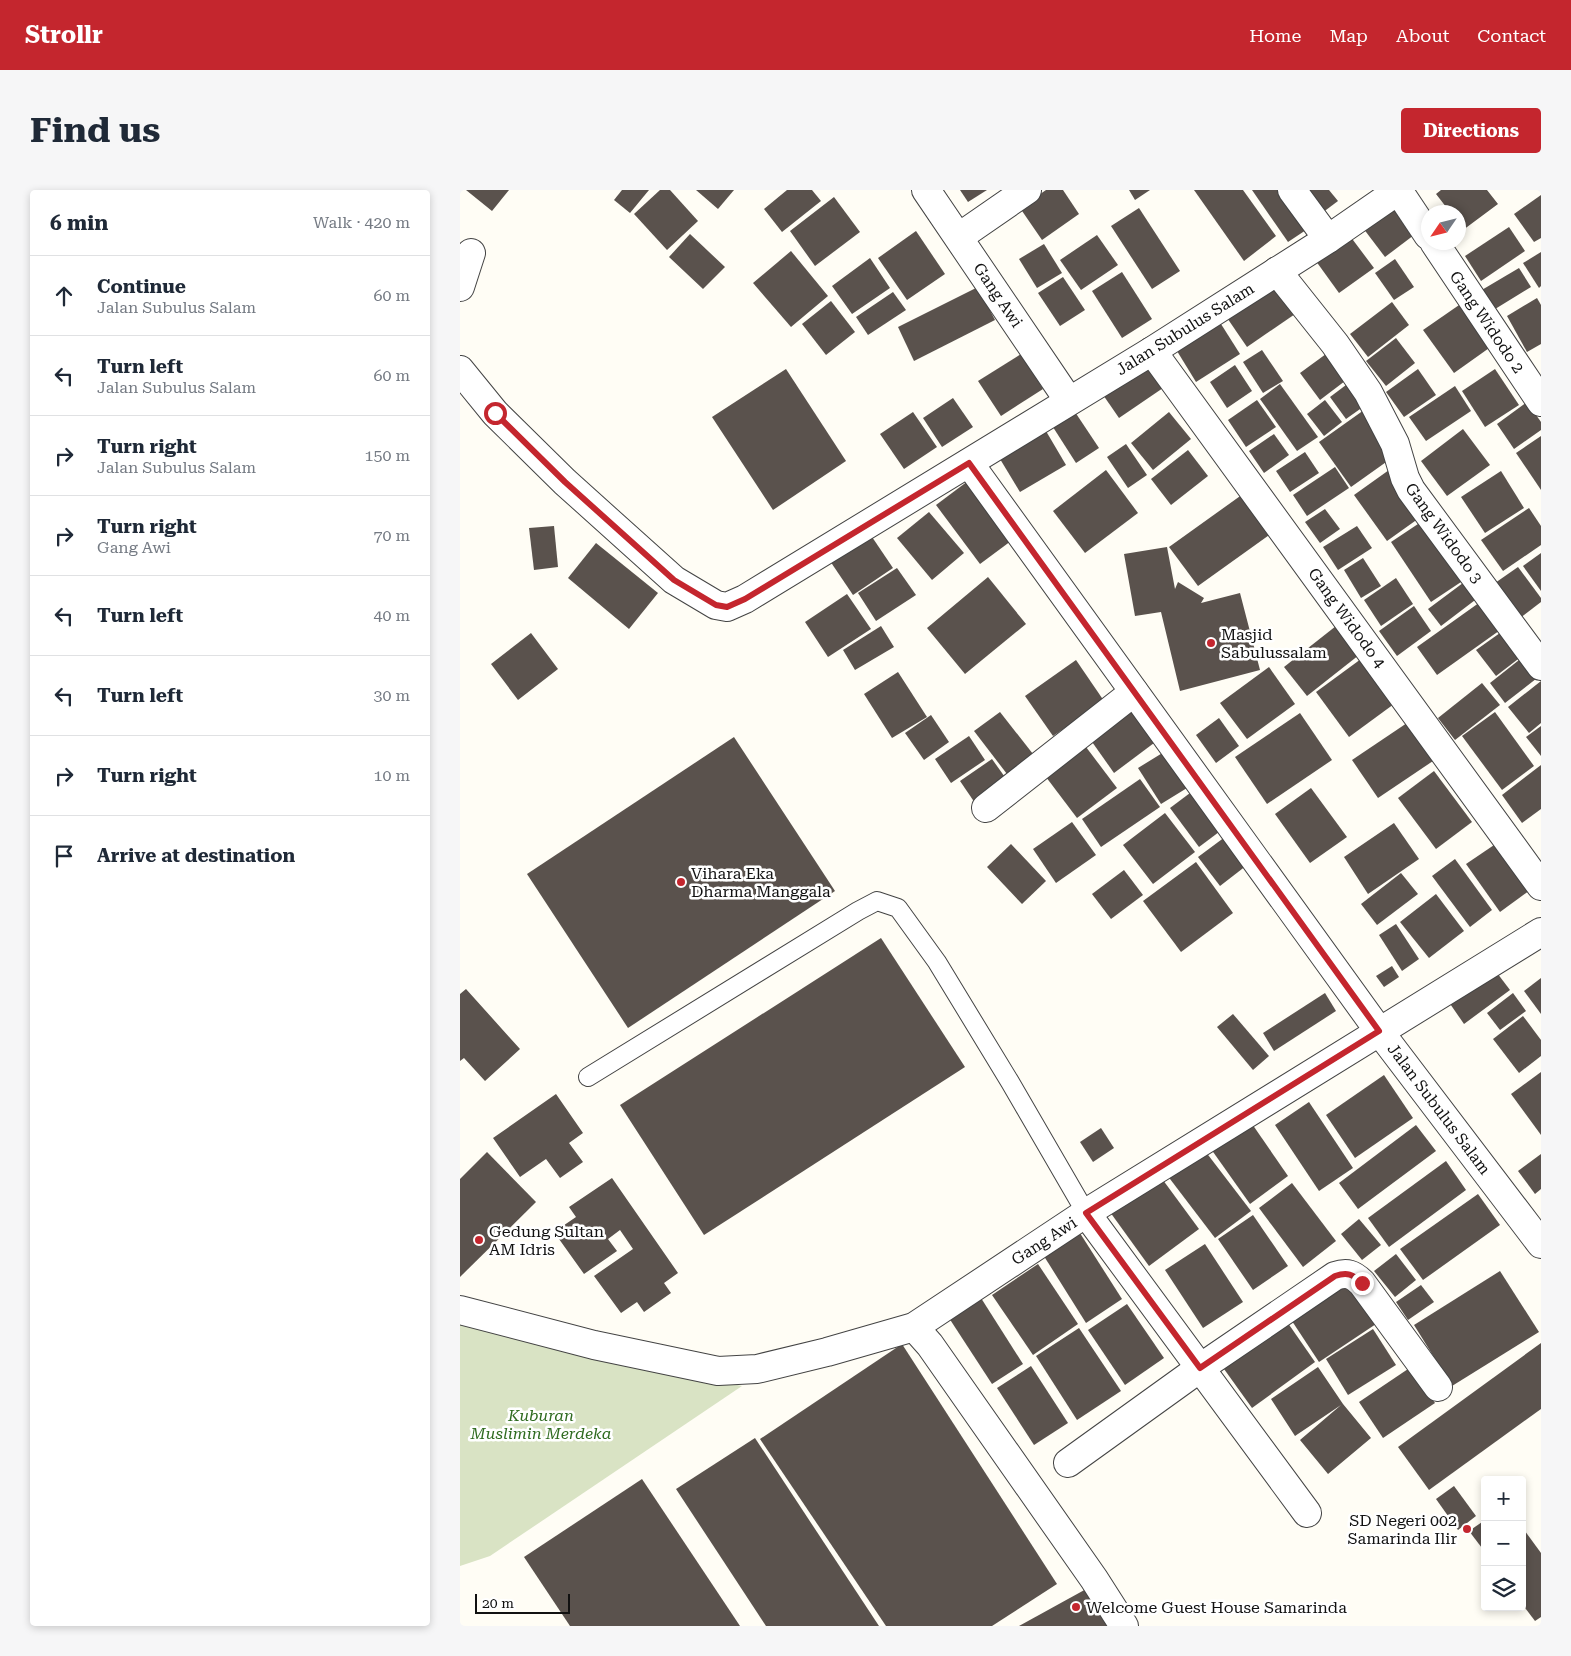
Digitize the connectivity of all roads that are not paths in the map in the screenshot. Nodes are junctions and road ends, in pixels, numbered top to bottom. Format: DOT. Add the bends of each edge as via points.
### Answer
graph roads {
  1 [pos="926,190"];
  2 [pos="1027,190"];
  3 [pos="1292,190"];
  4 [pos="1399,190"];
  5 [pos="1421,224"];
  6 [pos="959,237"];
  7 [pos="1328,239"];
  8 [pos="1439,250"];
  9 [pos="465,255"];
  10 [pos="1277,271"];
  11 [pos="460,287"];
  12 [pos="1152,351"];
  13 [pos="460,370"];
  14 [pos="1069,400"];
  15 [pos="1541,402"];
  16 [pos="969,463"];
  17 [pos="1541,666"];
  18 [pos="1134,692"];
  19 [pos="986,808"];
  20 [pos="1541,886"];
  21 [pos="1541,932"];
  22 [pos="1379,1031"];
  23 [pos="588,1077"];
  24 [pos="1086,1213"];
  25 [pos="1541,1244"];
  26 [pos="460,1310"];
  27 [pos="914,1327"];
  28 [pos="1200,1368"];
  29 [pos="1438,1387"];
  30 [pos="1068,1463"];
  31 [pos="1307,1513"];
  32 [pos="1124,1626"];
  1 -- 6 [label="street, Gang Awi"];
  2 -- 6 [label="street"];
  3 -- 7 [label="street"];
  4 -- 5 [label="street"];
  4 -- 7 [label="street, Jalan Subulus Salam"];
  6 -- 14 [label="street, Gang Awi"];
  7 -- 10 [label="street, Jalan Subulus Salam"];
  8 -- 15 [label="street, Gang Widodo 2"];
  9 -- 11 [label="street"];
  10 -- 12 [label="street, Jalan Subulus Salam"];
  10 -- 17 [label="street, Gang Widodo 3" via="1368,392 1395,444 1411,490"];
  12 -- 14 [label="street, Jalan Subulus Salam"];
  12 -- 20 [label="street, Gang Widodo 4"];
  13 -- 16 [label="street, Jalan Subulus Salam" via="495,413 674,580 705,599 727,607"];
  14 -- 16 [label="street, Jalan Subulus Salam"];
  16 -- 18 [label="street, Jalan Subulus Salam"];
  18 -- 19 [label="street"];
  18 -- 22 [label="street, Jalan Subulus Salam"];
  21 -- 22 [label="street, Gang Awi"];
  22 -- 24 [label="street, Gang Awi"];
  22 -- 25 [label="street, Jalan Subulus Salam"];
  23 -- 24 [label="lane" via="858,911 877,901 883,902 898,908 937,962"];
  24 -- 27 [label="street, Gang Awi"];
  24 -- 28 [label="street"];
  26 -- 27 [label="street, Gang Awi" via="594,1345 718,1371 757,1369"];
  27 -- 32 [label="street" via="930,1345"];
  28 -- 29 [label="street" via="1335,1276 1345,1274 1362,1283"];
  28 -- 30 [label="street"];
  28 -- 31 [label="street"];
}
